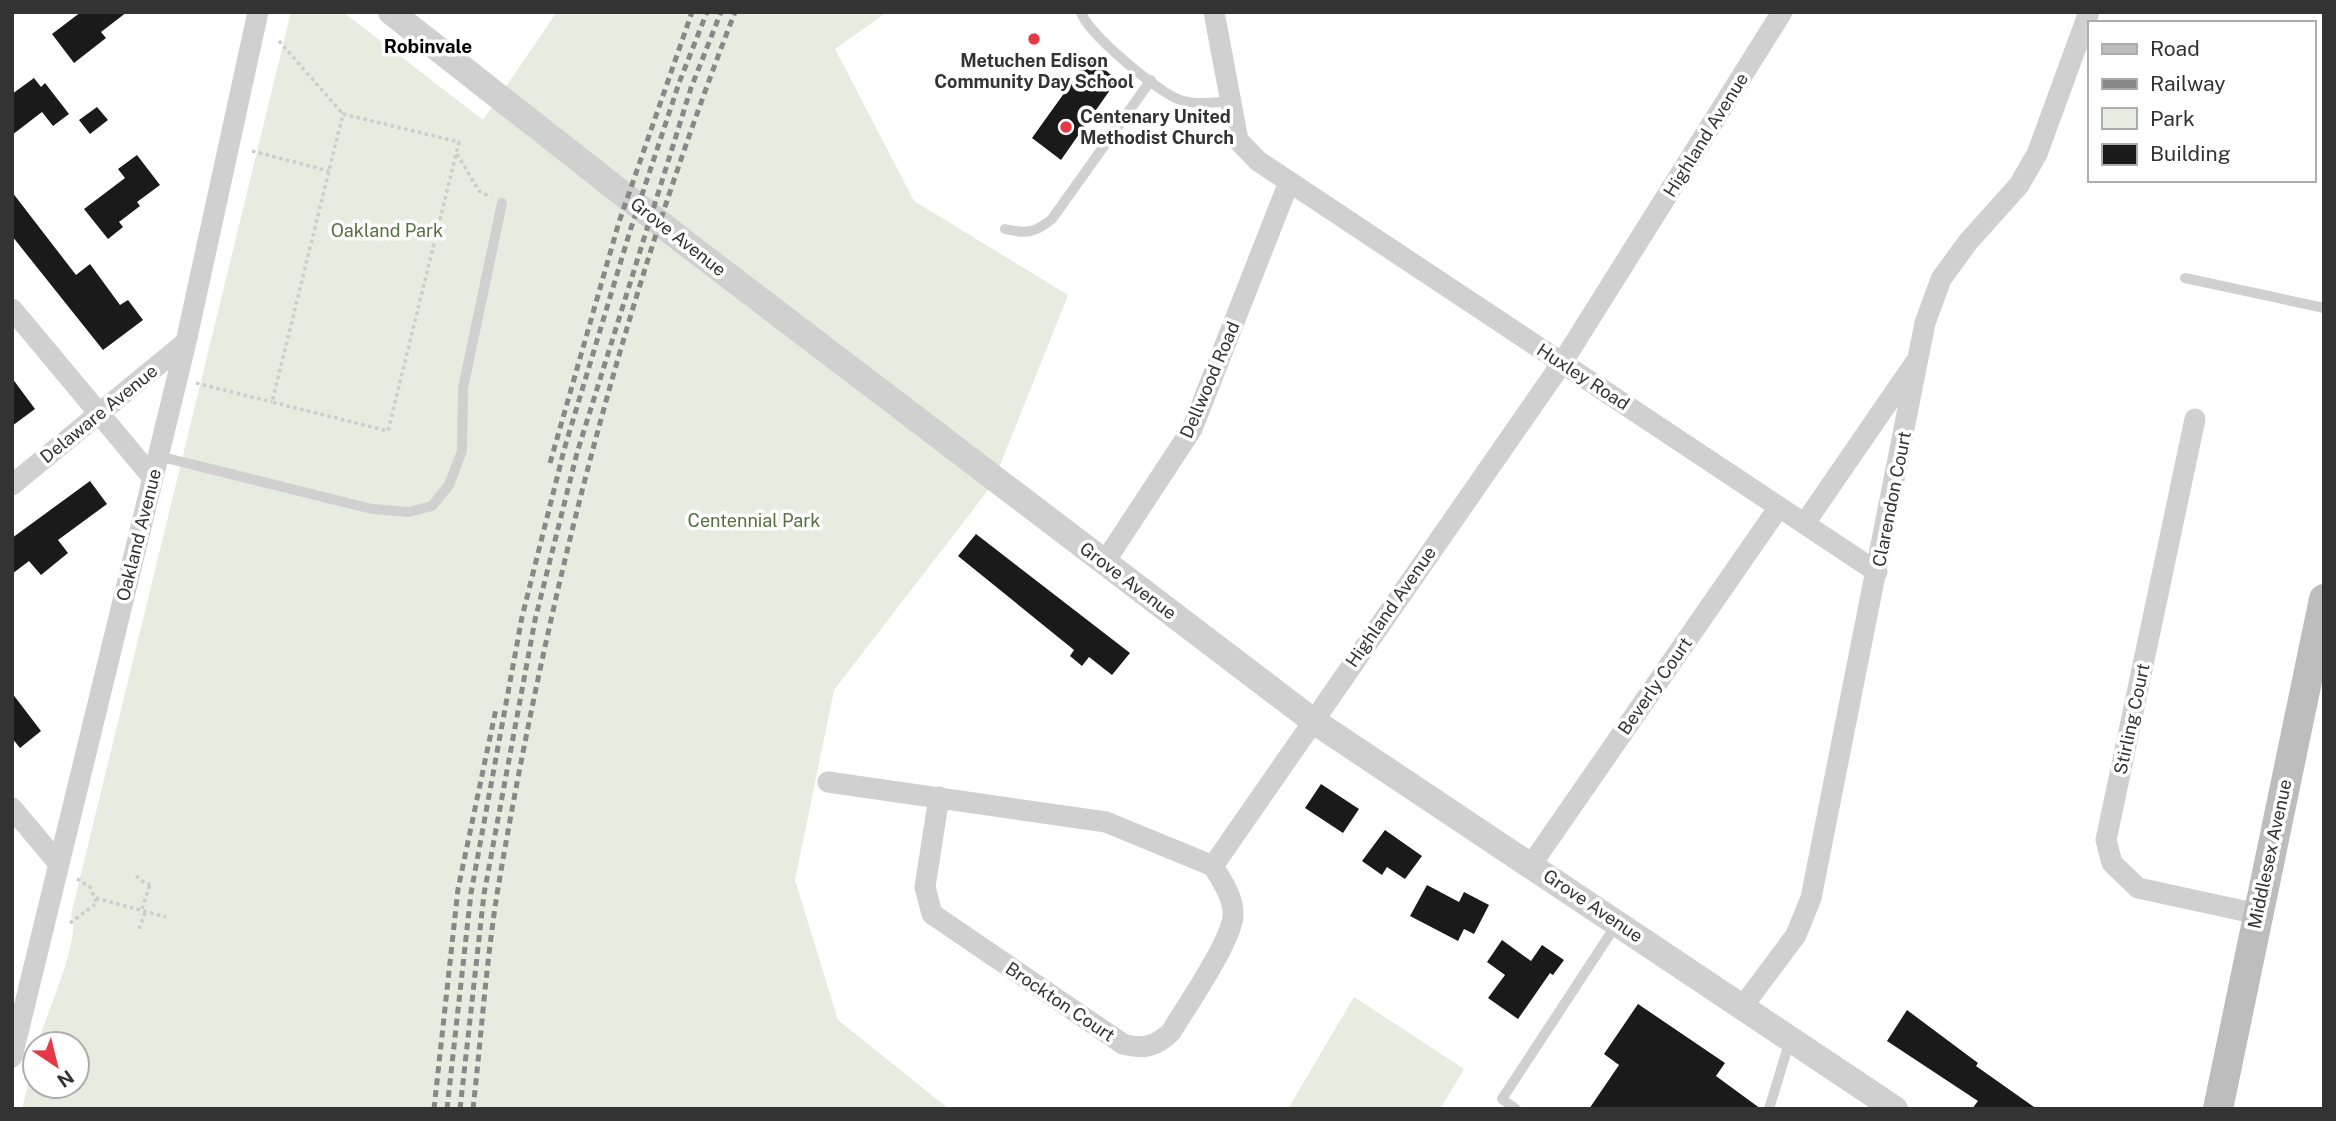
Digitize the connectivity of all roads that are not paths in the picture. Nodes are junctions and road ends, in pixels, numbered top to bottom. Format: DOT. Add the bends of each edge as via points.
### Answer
graph roads {
  1 [pos="258,12"];
  2 [pos="391,12"];
  3 [pos="1081,12"];
  4 [pos="1214,12"];
  5 [pos="1782,12"];
  6 [pos="2089,12"];
  7 [pos="1152,80"];
  8 [pos="1232,100"];
  9 [pos="1289,182"];
  10 [pos="502,203"];
  11 [pos="1005,229"];
  12 [pos="2185,278"];
  13 [pos="2324,308"];
  14 [pos="12,309"];
  15 [pos="186,342"];
  16 [pos="1920,356"];
  17 [pos="1562,363"];
  18 [pos="99,414"];
  19 [pos="2195,419"];
  20 [pos="158,456"];
  21 [pos="153,478"];
  22 [pos="12,485"];
  23 [pos="1779,507"];
  24 [pos="1805,523"];
  25 [pos="1104,563"];
  26 [pos="1877,572"];
  27 [pos="2324,599"];
  28 [pos="1312,720"];
  29 [pos="828,782"];
  30 [pos="939,797"];
  31 [pos="12,808"];
  32 [pos="59,864"];
  33 [pos="1531,864"];
  34 [pos="1213,866"];
  35 [pos="2258,914"];
  36 [pos="1618,922"];
  37 [pos="1743,1006"];
  38 [pos="1790,1037"];
  39 [pos="12,1055"];
  40 [pos="1516,1109"];
  41 [pos="1769,1109"];
  42 [pos="1895,1109"];
  43 [pos="2218,1109"];
  1 -- 15 [label="street, Oakland Avenue"];
  2 -- 25 [label="street, Grove Avenue"];
  3 -- 7 [label="lane" via="1093,34"];
  4 -- 8 [label="street, Huxley Road"];
  5 -- 17 [label="street, Highland Avenue"];
  6 -- 16 [label="street, Clarendon Court" via="2037,154 2019,185 1941,279 1925,324"];
  7 -- 8 [label="lane" via="1175,99 1199,104"];
  7 -- 11 [label="lane" via="1052,219 1038,231"];
  8 -- 9 [label="street, Huxley Road" via="1238,140"];
  9 -- 17 [label="street, Huxley Road"];
  9 -- 25 [label="street, Dellwood Road" via="1192,429"];
  10 -- 20 [label="lane" via="463,388 461,451 449,485 432,506 409,512 372,509"];
  12 -- 13 [label="lane"];
  14 -- 18 [label="street"];
  15 -- 18 [label="street, Delaware Avenue"];
  15 -- 20 [label="street, Oakland Avenue"];
  16 -- 24 [label="street"];
  16 -- 26 [label="street, Clarendon Court"];
  17 -- 23 [label="street, Huxley Road"];
  17 -- 28 [label="street, Highland Avenue"];
  18 -- 21 [label="street"];
  18 -- 22 [label="street, Delaware Avenue"];
  19 -- 35 [label="street, Stirling Court" via="2106,840 2107,854 2119,873 2138,888"];
  20 -- 21 [label="street, Oakland Avenue"];
  21 -- 32 [label="street, Oakland Avenue"];
  23 -- 24 [label="street, Huxley Road"];
  23 -- 33 [label="street, Beverly Court"];
  24 -- 26 [label="street, Huxley Road"];
  25 -- 28 [label="street, Grove Avenue"];
  26 -- 37 [label="street, Clarendon Court" via="1811,898 1796,935"];
  27 -- 35 [label="main road, Middlesex Avenue"];
  28 -- 33 [label="street, Grove Avenue"];
  28 -- 34 [label="street, Highland Avenue"];
  29 -- 30 [label="street"];
  30 -- 34 [label="street" via="1106,822"];
  30 -- 34 [label="street, Brockton Court" via="925,887 932,914 1123,1044 1134,1047 1160,1043 1171,1032 1226,936 1233,916 1229,895"];
  31 -- 32 [label="street"];
  32 -- 39 [label="street, Oakland Avenue"];
  33 -- 36 [label="street, Grove Avenue"];
  35 -- 43 [label="main road, Middlesex Avenue"];
  36 -- 37 [label="street, Grove Avenue"];
  36 -- 40 [label="lane" via="1502,1099"];
  37 -- 38 [label="street, Grove Avenue"];
  38 -- 41 [label="lane"];
  38 -- 42 [label="street, Grove Avenue"];
}
